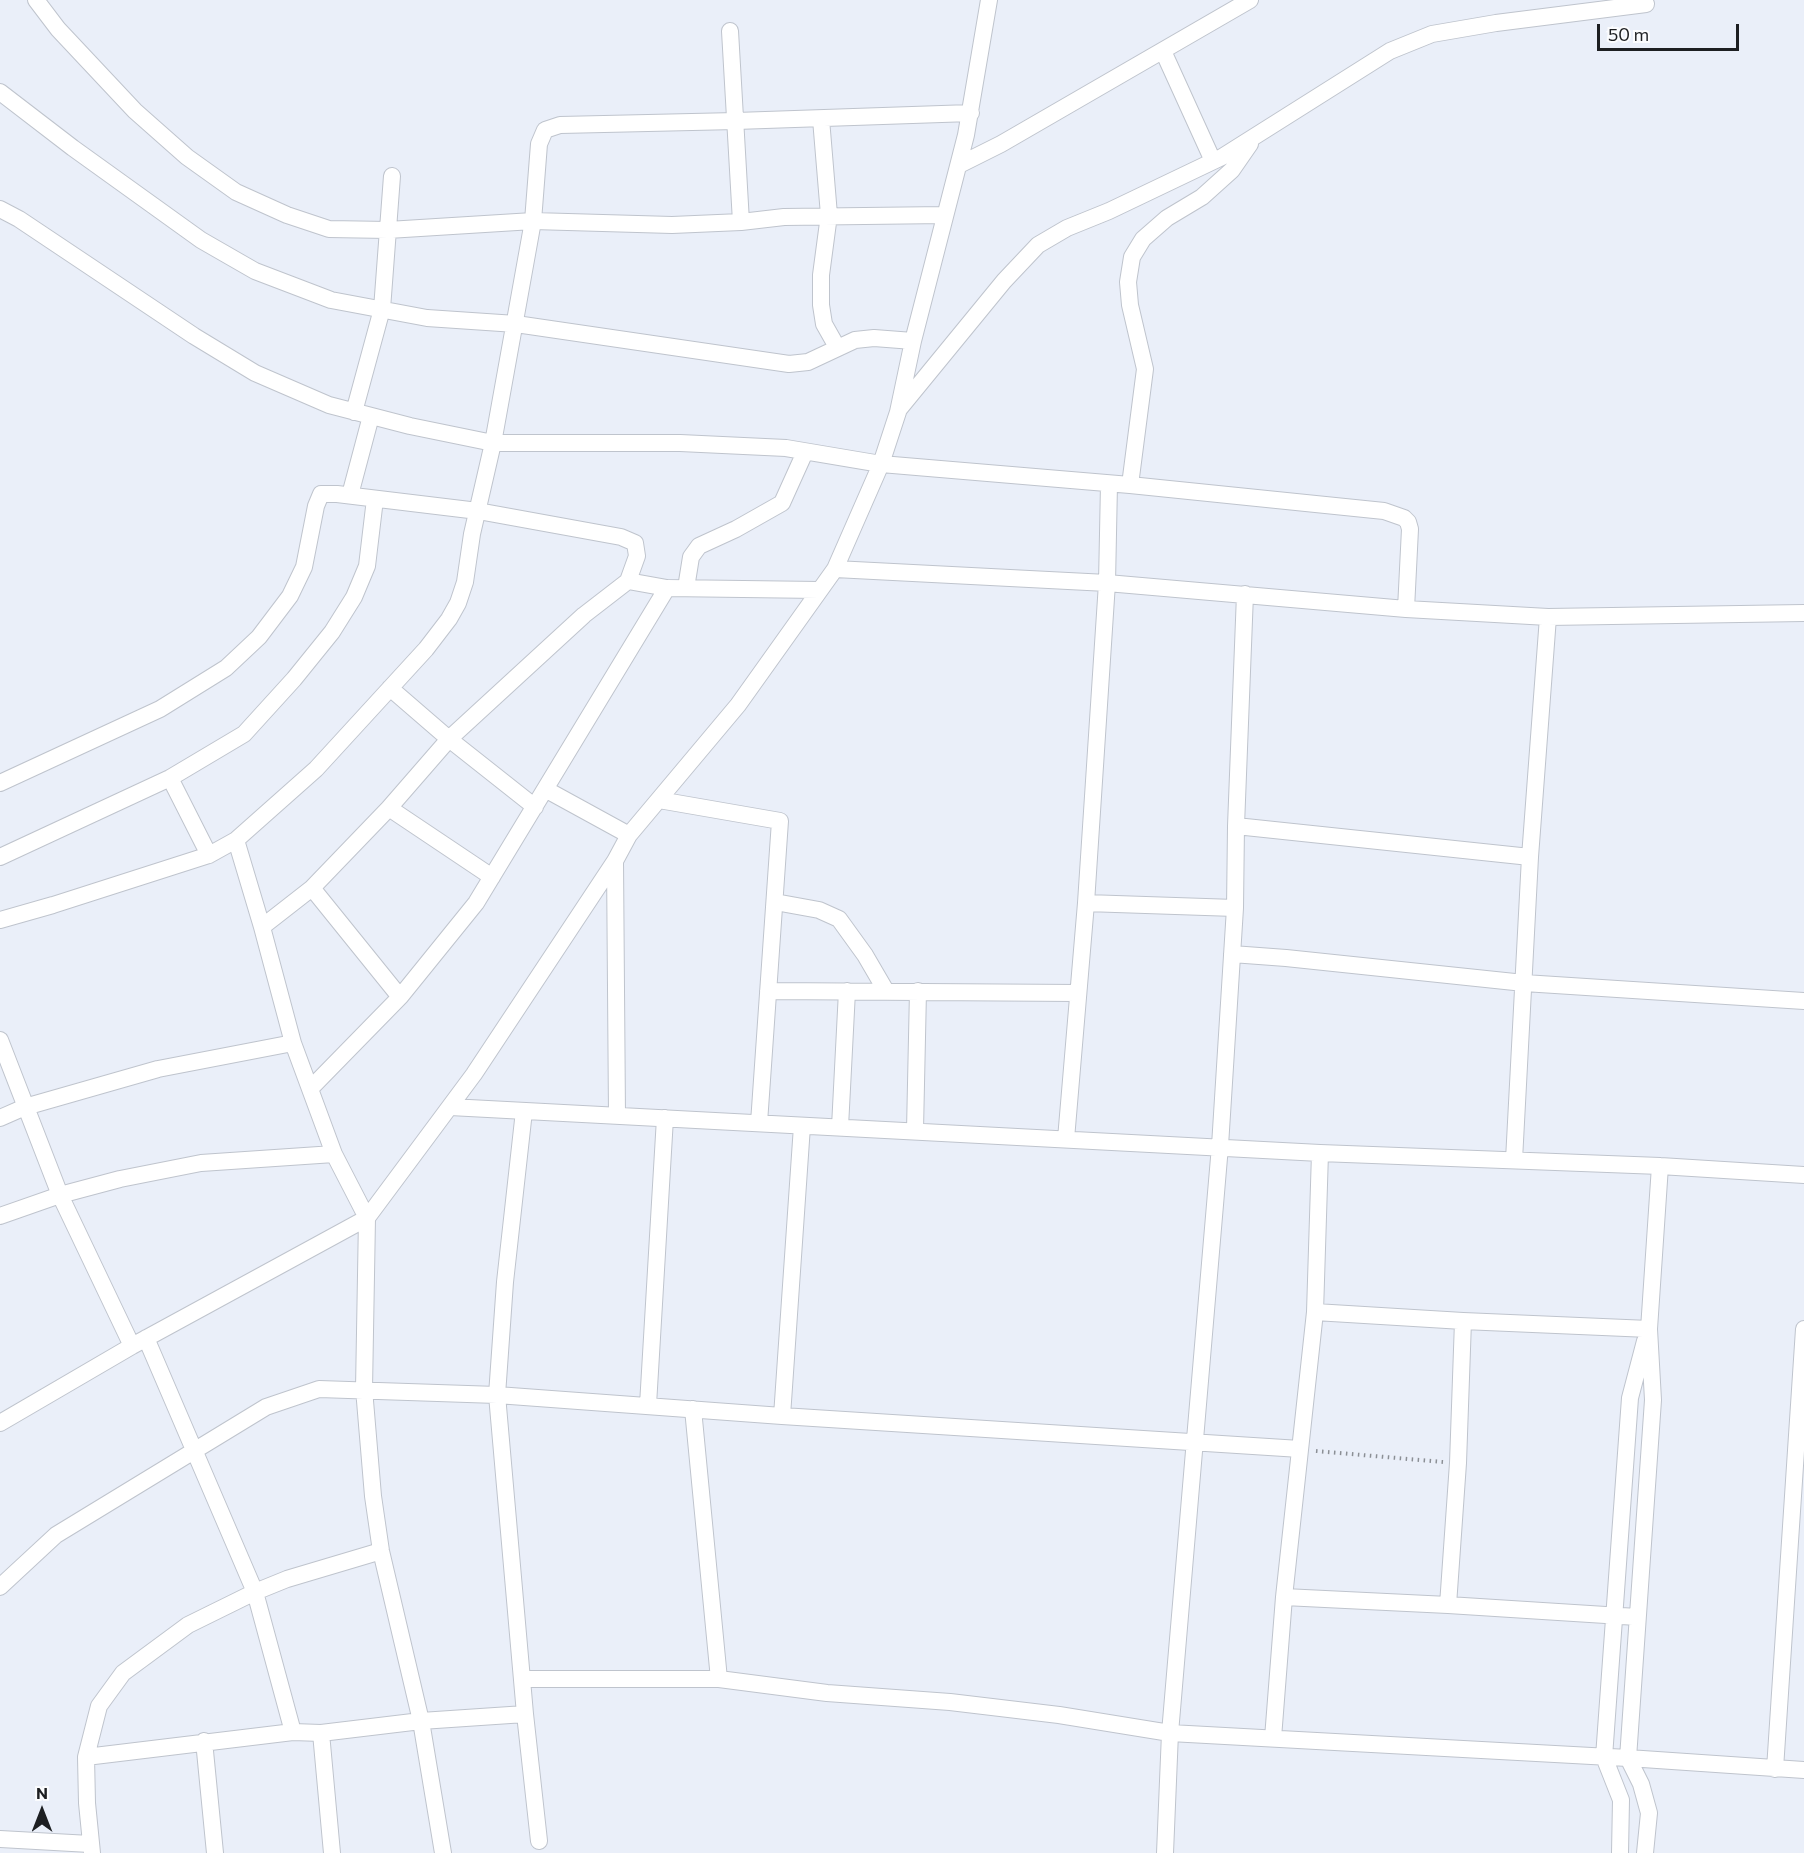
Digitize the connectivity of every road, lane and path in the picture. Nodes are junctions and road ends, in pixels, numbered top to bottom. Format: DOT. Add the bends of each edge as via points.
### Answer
graph roads {
  1 [pos="36,0"];
  2 [pos="989,0"];
  3 [pos="1250,0"];
  4 [pos="1646,4"];
  5 [pos="730,31"];
  6 [pos="1163,51"];
  7 [pos="0,92"];
  8 [pos="970,113"];
  9 [pos="821,119"];
  10 [pos="735,121"];
  11 [pos="1254,138"];
  12 [pos="1213,161"];
  13 [pos="958,165"];
  14 [pos="392,176"];
  15 [pos="0,209"];
  16 [pos="829,215"];
  17 [pos="945,215"];
  18 [pos="533,221"];
  19 [pos="741,222"];
  20 [pos="388,230"];
  21 [pos="382,309"];
  22 [pos="516,324"];
  23 [pos="914,341"];
  24 [pos="837,347"];
  25 [pos="354,412"];
  26 [pos="898,412"];
  27 [pos="371,416"];
  28 [pos="493,442"];
  29 [pos="805,452"];
  30 [pos="881,464"];
  31 [pos="1109,484"];
  32 [pos="1130,485"];
  33 [pos="350,495"];
  34 [pos="375,498"];
  35 [pos="478,511"];
  36 [pos="834,569"];
  37 [pos="628,581"];
  38 [pos="1107,583"];
  39 [pos="667,588"];
  40 [pos="686,588"];
  41 [pos="819,590"];
  42 [pos="1245,594"];
  43 [pos="1406,609"];
  44 [pos="1804,613"];
  45 [pos="1548,617"];
  46 [pos="390,688"];
  47 [pos="449,739"];
  48 [pos="170,778"];
  49 [pos="0,783"];
  50 [pos="545,789"];
  51 [pos="659,800"];
  52 [pos="535,807"];
  53 [pos="389,808"];
  54 [pos="1236,826"];
  55 [pos="629,836"];
  56 [pos="236,840"];
  57 [pos="209,855"];
  58 [pos="0,857"];
  59 [pos="1530,857"];
  60 [pos="615,861"];
  61 [pos="492,877"];
  62 [pos="312,888"];
  63 [pos="775,902"];
  64 [pos="1086,903"];
  65 [pos="1235,908"];
  66 [pos="0,920"];
  67 [pos="262,927"];
  68 [pos="1232,954"];
  69 [pos="1524,983"];
  70 [pos="768,991"];
  71 [pos="846,991"];
  72 [pos="886,991"];
  73 [pos="918,991"];
  74 [pos="1078,993"];
  75 [pos="400,997"];
  76 [pos="1804,1001"];
  77 [pos="0,1040"];
  78 [pos="293,1042"];
  79 [pos="310,1089"];
  80 [pos="25,1107"];
  81 [pos="450,1107"];
  82 [pos="524,1111"];
  83 [pos="617,1116"];
  84 [pos="0,1118"];
  85 [pos="665,1118"];
  86 [pos="759,1123"];
  87 [pos="802,1126"];
  88 [pos="840,1127"];
  89 [pos="915,1130"];
  90 [pos="1066,1139"];
  91 [pos="1220,1146"];
  92 [pos="1320,1153"];
  93 [pos="334,1154"];
  94 [pos="1514,1160"];
  95 [pos="1660,1166"];
  96 [pos="1804,1175"];
  97 [pos="60,1195"];
  98 [pos="0,1216"];
  99 [pos="367,1218"];
  100 [pos="1315,1312"];
  101 [pos="1463,1321"];
  102 [pos="1649,1329"];
  103 [pos="1804,1329"];
  104 [pos="139,1342"];
  105 [pos="364,1389"];
  106 [pos="497,1395"];
  107 [pos="648,1405"];
  108 [pos="693,1409"];
  109 [pos="782,1416"];
  110 [pos="0,1423"];
  111 [pos="1195,1443"];
  112 [pos="1300,1449"];
  113 [pos="195,1452"];
  114 [pos="1458,1463"];
  115 [pos="1799,1492"];
  116 [pos="381,1551"];
  117 [pos="0,1587"];
  118 [pos="255,1592"];
  119 [pos="1284,1597"];
  120 [pos="1448,1605"];
  121 [pos="1613,1616"];
  122 [pos="1637,1617"];
  123 [pos="719,1678"];
  124 [pos="522,1679"];
  125 [pos="525,1714"];
  126 [pos="421,1721"];
  127 [pos="292,1732"];
  128 [pos="321,1733"];
  129 [pos="1170,1733"];
  130 [pos="1273,1738"];
  131 [pos="204,1742"];
  132 [pos="86,1757"];
  133 [pos="1604,1757"];
  134 [pos="1628,1758"];
  135 [pos="1775,1769"];
  136 [pos="1804,1770"];
  137 [pos="0,1839"];
  138 [pos="539,1841"];
  139 [pos="91,1848"];
  140 [pos="215,1853"];
  141 [pos="332,1853"];
  142 [pos="443,1853"];
  143 [pos="1165,1853"];
  144 [pos="1620,1853"];
  145 [pos="1645,1853"];
  1 -- 20 [label="street" via="57,29 135,111 187,157 236,192 329,229"];
  2 -- 8 [label="street"];
  3 -- 6 [label="street"];
  4 -- 11 [label="street" via="1432,34 1390,51"];
  5 -- 10 [label="street"];
  6 -- 12 [label="street"];
  6 -- 13 [label="street"];
  7 -- 21 [label="street" via="201,240 255,271 331,300"];
  8 -- 9 [label="street"];
  8 -- 13 [label="street"];
  9 -- 10 [label="street"];
  9 -- 16 [label="street"];
  10 -- 18 [label="street" via="551,127 545,130 539,144"];
  10 -- 19 [label="street"];
  11 -- 12 [label="street"];
  11 -- 32 [label="street" via="1232,170 1202,197 1167,218 1143,239 1132,257 1130,305 1145,369"];
  12 -- 26 [label="street" via="1038,245"];
  13 -- 17 [label="street"];
  14 -- 20 [label="street"];
  15 -- 25 [label="street" via="255,373"];
  16 -- 17 [label="street"];
  16 -- 19 [label="street"];
  16 -- 24 [label="street" via="821,305 824,324"];
  17 -- 23 [label="street"];
  18 -- 19 [label="street" via="672,225"];
  18 -- 20 [label="street"];
  18 -- 22 [label="street"];
  20 -- 21 [label="street"];
  21 -- 22 [label="street" via="427,318"];
  21 -- 25 [label="street"];
  22 -- 24 [label="street" via="789,364 808,362"];
  22 -- 28 [label="street"];
  23 -- 24 [label="street" via="874,338"];
  23 -- 26 [label="street"];
  25 -- 27 [label="street"];
  26 -- 30 [label="street"];
  27 -- 28 [label="street"];
  27 -- 33 [label="street"];
  28 -- 29 [label="street" via="680,443"];
  28 -- 35 [label="street"];
  29 -- 30 [label="street"];
  29 -- 40 [label="street" via="782,503 699,546 692,557"];
  30 -- 31 [label="street"];
  30 -- 36 [label="street"];
  31 -- 32 [label="street"];
  31 -- 38 [label="street"];
  32 -- 43 [label="street" via="1384,510 1398,515 1408,522 1410,529"];
  33 -- 34 [label="street"];
  33 -- 49 [label="street" via="328,493 319,497 304,567 290,596 260,637 226,668 160,709"];
  34 -- 35 [label="street"];
  34 -- 48 [label="street" via="367,566 354,597 332,632 244,734"];
  35 -- 37 [label="street" via="632,541 637,556"];
  35 -- 46 [label="street" via="458,603 426,649"];
  36 -- 38 [label="street"];
  36 -- 41 [label="street"];
  37 -- 39 [label="street"];
  37 -- 47 [label="street" via="584,615"];
  38 -- 42 [label="street"];
  38 -- 64 [label="street"];
  39 -- 40 [label="street"];
  39 -- 50 [label="street"];
  40 -- 41 [label="street"];
  41 -- 51 [label="street" via="738,705"];
  42 -- 43 [label="street"];
  42 -- 54 [label="street"];
  43 -- 45 [label="street"];
  44 -- 45 [label="street"];
  45 -- 59 [label="street"];
  46 -- 47 [label="street"];
  46 -- 56 [label="street" via="316,769"];
  47 -- 52 [label="street"];
  47 -- 53 [label="street"];
  48 -- 57 [label="street"];
  48 -- 58 [label="street"];
  50 -- 52 [label="street"];
  50 -- 55 [label="street"];
  51 -- 55 [label="street"];
  51 -- 63 [label="street" via="780,821"];
  52 -- 61 [label="street"];
  53 -- 61 [label="street"];
  53 -- 62 [label="street"];
  54 -- 59 [label="street"];
  54 -- 65 [label="street"];
  55 -- 60 [label="street"];
  56 -- 57 [label="street"];
  56 -- 67 [label="street"];
  57 -- 66 [label="street"];
  59 -- 69 [label="street"];
  60 -- 81 [label="street"];
  60 -- 83 [label="street"];
  61 -- 75 [label="street" via="476,903"];
  62 -- 67 [label="street"];
  62 -- 75 [label="street"];
  63 -- 70 [label="street"];
  63 -- 72 [label="street" via="819,910 839,919"];
  64 -- 65 [label="street"];
  64 -- 74 [label="street"];
  65 -- 68 [label="street"];
  67 -- 78 [label="street"];
  68 -- 69 [label="street"];
  68 -- 91 [label="street"];
  69 -- 76 [label="street"];
  69 -- 94 [label="street"];
  70 -- 71 [label="street"];
  70 -- 86 [label="street"];
  71 -- 72 [label="street"];
  71 -- 88 [label="street"];
  72 -- 73 [label="street"];
  73 -- 74 [label="street"];
  73 -- 89 [label="street"];
  74 -- 90 [label="street"];
  75 -- 79 [label="street"];
  77 -- 80 [label="street"];
  78 -- 79 [label="street"];
  78 -- 80 [label="street" via="158,1069"];
  79 -- 93 [label="street"];
  80 -- 84 [label="street"];
  80 -- 97 [label="street"];
  81 -- 82 [label="street"];
  81 -- 99 [label="street"];
  82 -- 83 [label="street"];
  82 -- 106 [label="street"];
  83 -- 85 [label="street"];
  85 -- 86 [label="street"];
  85 -- 107 [label="street"];
  86 -- 87 [label="street"];
  87 -- 88 [label="street"];
  87 -- 109 [label="street"];
  88 -- 89 [label="street"];
  89 -- 90 [label="street"];
  90 -- 91 [label="street"];
  91 -- 92 [label="street"];
  91 -- 111 [label="street"];
  92 -- 94 [label="street"];
  92 -- 100 [label="street"];
  93 -- 97 [label="street" via="201,1163"];
  93 -- 99 [label="street"];
  94 -- 95 [label="street"];
  95 -- 96 [label="street"];
  95 -- 102 [label="street"];
  97 -- 98 [label="street"];
  97 -- 104 [label="street"];
  99 -- 104 [label="street"];
  99 -- 105 [label="street"];
  100 -- 101 [label="street"];
  100 -- 112 [label="street"];
  101 -- 102 [label="street"];
  101 -- 114 [label="street"];
  102 -- 121 [label="street" via="1629,1398"];
  102 -- 122 [label="street" via="1653,1400"];
  103 -- 115 [label="street"];
  104 -- 110 [label="street"];
  104 -- 113 [label="street"];
  105 -- 106 [label="street"];
  105 -- 113 [label="street" via="319,1389 266,1407"];
  105 -- 116 [label="street"];
  106 -- 107 [label="street"];
  106 -- 124 [label="street"];
  107 -- 108 [label="street"];
  108 -- 109 [label="street"];
  108 -- 123 [label="street"];
  109 -- 111 [label="street"];
  111 -- 112 [label="street"];
  111 -- 129 [label="street"];
  112 -- 114 [label="path"];
  112 -- 119 [label="street"];
  113 -- 117 [label="street" via="56,1535"];
  113 -- 118 [label="street"];
  114 -- 120 [label="street"];
  115 -- 135 [label="street"];
  116 -- 118 [label="street"];
  116 -- 126 [label="street"];
  118 -- 127 [label="street"];
  118 -- 132 [label="street" via="188,1625 123,1672 99,1706"];
  119 -- 120 [label="street"];
  119 -- 130 [label="street"];
  120 -- 121 [label="street"];
  121 -- 122 [label="street"];
  121 -- 133 [label="street"];
  122 -- 134 [label="street"];
  123 -- 124 [label="street"];
  123 -- 129 [label="street" via="827,1693 950,1702"];
  124 -- 125 [label="street"];
  125 -- 126 [label="street"];
  125 -- 138 [label="street"];
  126 -- 128 [label="street"];
  126 -- 142 [label="street"];
  127 -- 128 [label="street"];
  127 -- 131 [label="street"];
  128 -- 141 [label="street"];
  129 -- 130 [label="street"];
  129 -- 143 [label="street"];
  130 -- 133 [label="street"];
  131 -- 132 [label="street"];
  131 -- 140 [label="street"];
  132 -- 139 [label="street"];
  133 -- 134 [label="street"];
  133 -- 144 [label="street" via="1622,1800"];
  134 -- 135 [label="street"];
  134 -- 145 [label="street" via="1641,1784 1648,1813"];
  135 -- 136 [label="street"];
  137 -- 139 [label="street"];
}
